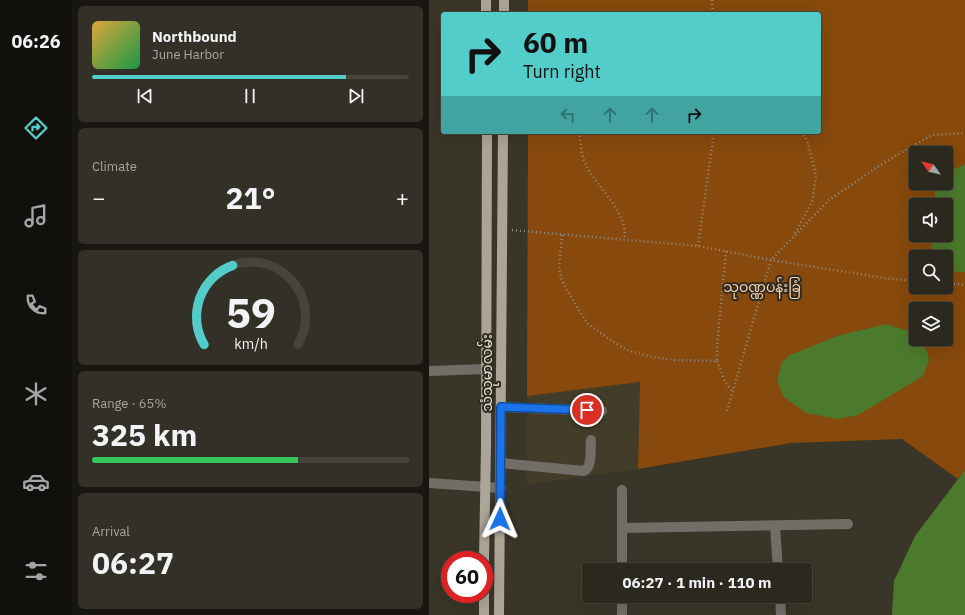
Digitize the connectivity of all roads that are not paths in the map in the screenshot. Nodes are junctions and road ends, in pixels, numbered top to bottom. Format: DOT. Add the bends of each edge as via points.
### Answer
graph roads {
  1 [pos="486,0"];
  2 [pos="504,0"];
  3 [pos="486,12"];
  4 [pos="504,12"];
  5 [pos="487,134"];
  6 [pos="503,134"];
  7 [pos="486,369"];
  8 [pos="429,371"];
  9 [pos="501,407"];
  10 [pos="602,411"];
  11 [pos="591,440"];
  12 [pos="501,463"];
  13 [pos="429,483"];
  14 [pos="485,487"];
  15 [pos="501,488"];
  16 [pos="622,490"];
  17 [pos="848,524"];
  18 [pos="775,526"];
  19 [pos="622,528"];
  20 [pos="484,551"];
  21 [pos="622,563"];
  22 [pos="778,563"];
  23 [pos="484,603"];
  24 [pos="622,603"];
  25 [pos="780,603"];
  26 [pos="484,615"];
  27 [pos="499,615"];
  28 [pos="622,615"];
  29 [pos="781,615"];
  1 -- 3 [label="main road"];
  2 -- 4 [label="main road"];
  5 -- 7 [label="main road, သံသုမာလမ်း"];
  6 -- 9 [label="main road, သံသုမာလမ်း"];
  7 -- 8 [label="street"];
  7 -- 14 [label="main road, သံသုမာလမ်း"];
  9 -- 10 [label="street"];
  9 -- 12 [label="main road, သံသုမာလမ်း"];
  11 -- 12 [label="street" via="589,466 584,471"];
  12 -- 15 [label="main road, သံသုမာလမ်း"];
  13 -- 14 [label="street"];
  14 -- 15 [label="street"];
  14 -- 20 [label="main road, သံသုမာလမ်း"];
  15 -- 27 [label="main road, သံသုမာလမ်း"];
  16 -- 19 [label="street"];
  17 -- 18 [label="street"];
  18 -- 19 [label="street"];
  18 -- 22 [label="street"];
  19 -- 21 [label="street"];
  23 -- 26 [label="main road"];
  24 -- 28 [label="street"];
  25 -- 29 [label="street"];
}
